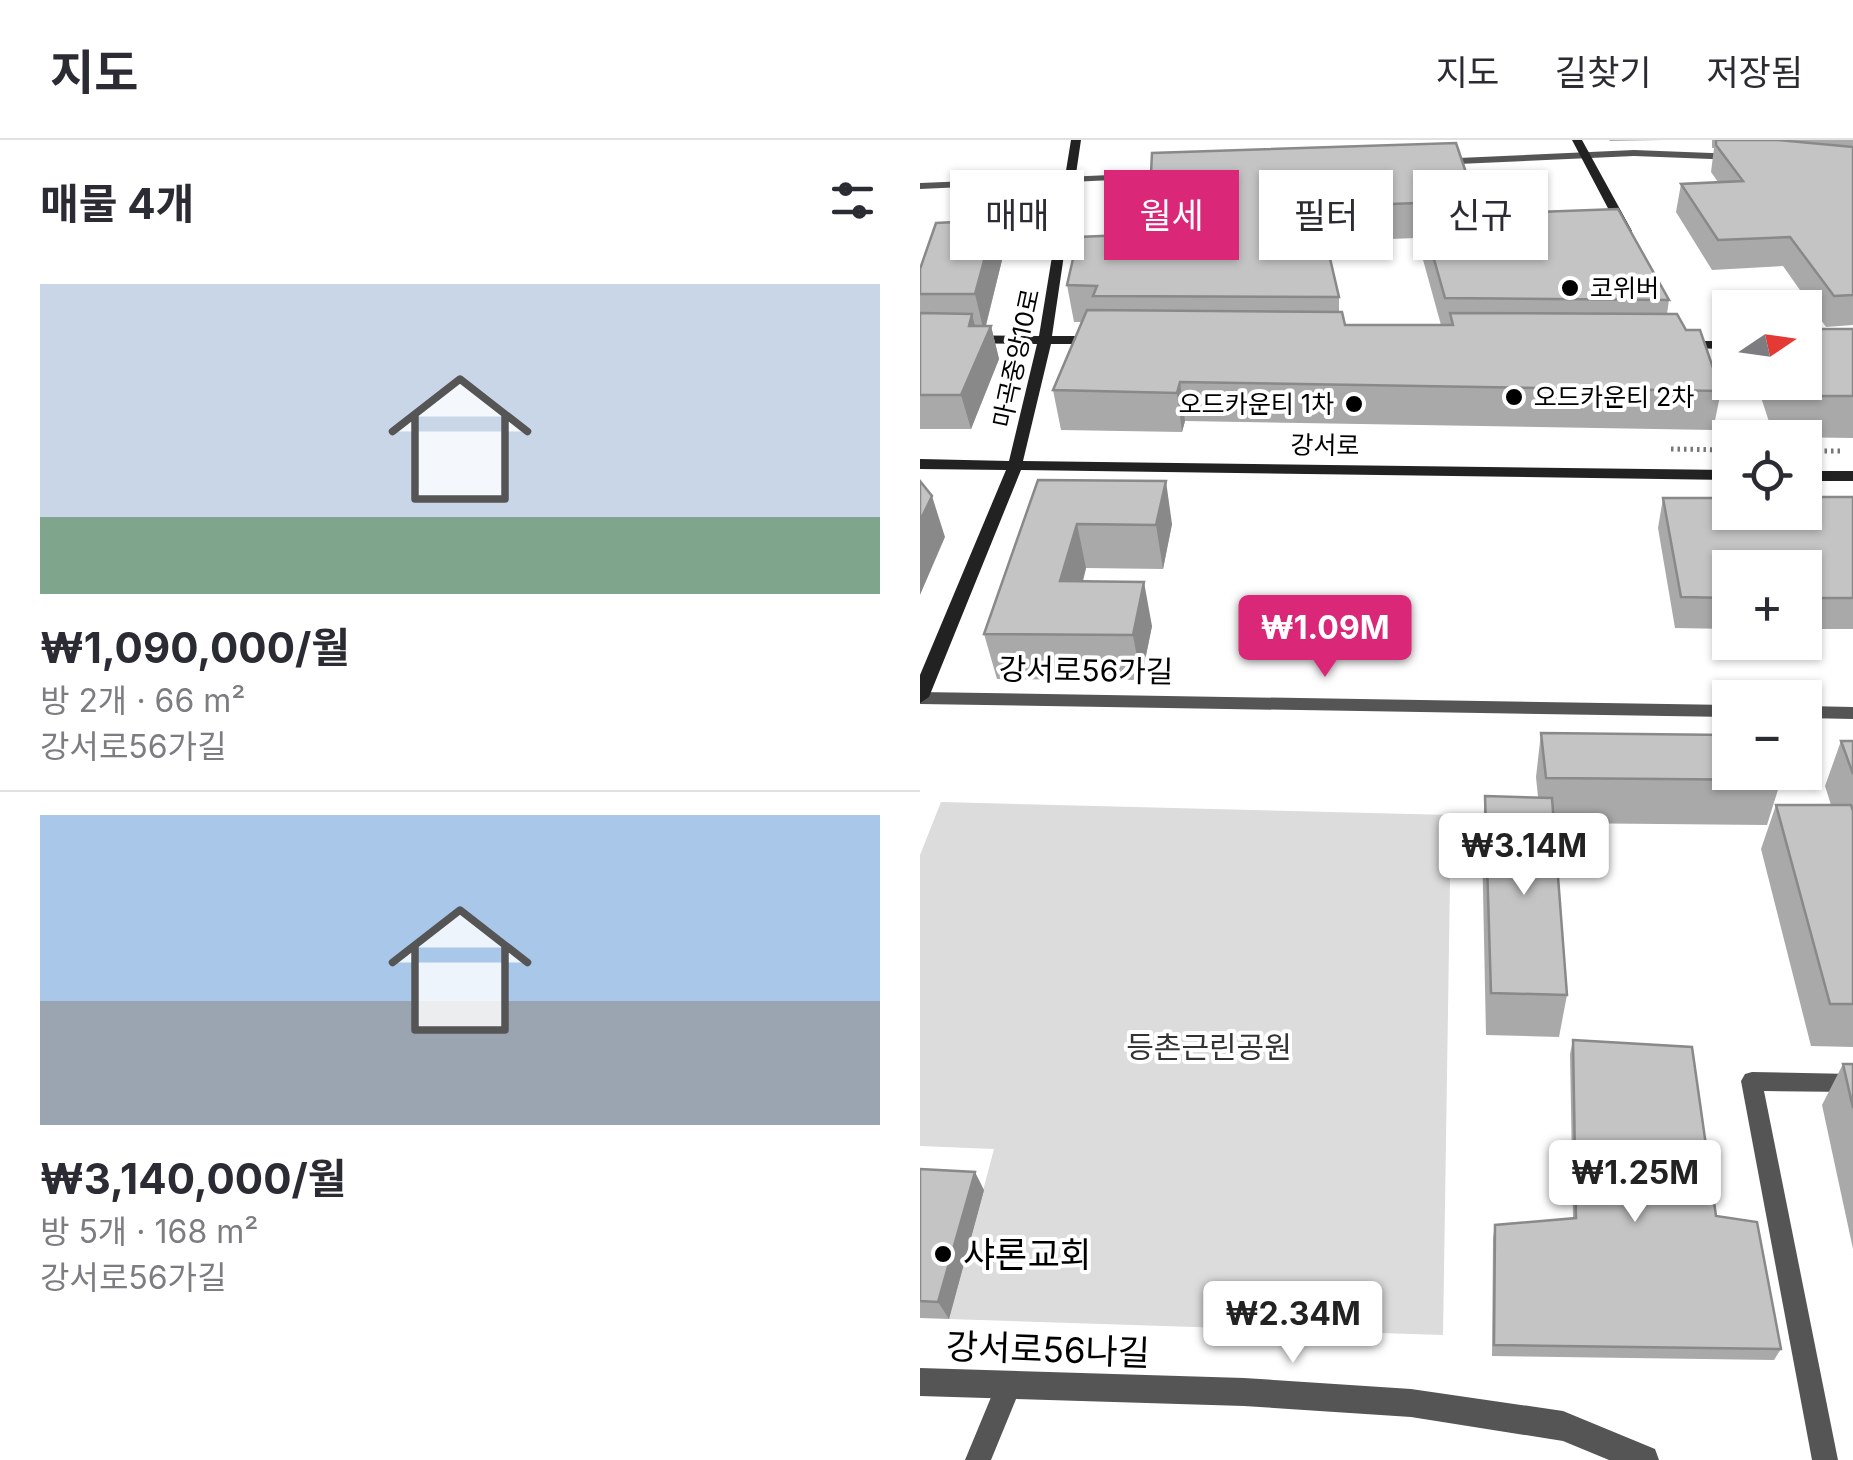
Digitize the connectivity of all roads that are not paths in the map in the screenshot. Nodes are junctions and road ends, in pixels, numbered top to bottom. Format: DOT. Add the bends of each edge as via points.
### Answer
graph roads {
  1 [pos="1076,140"];
  2 [pos="1577,140"];
  3 [pos="1585,155"];
  4 [pos="1757,158"];
  5 [pos="1427,162"];
  6 [pos="1072,170"];
  7 [pos="950,185"];
  8 [pos="920,186"];
  9 [pos="1631,241"];
  10 [pos="1058,260"];
  11 [pos="1677,327"];
  12 [pos="920,339"];
  13 [pos="1046,340"];
  14 [pos="1123,340"];
  15 [pos="1666,344"];
  16 [pos="1686,344"];
  17 [pos="1712,345"];
  18 [pos="920,464"];
  19 [pos="1015,465"];
  20 [pos="1712,475"];
  21 [pos="1822,476"];
  22 [pos="1853,476"];
  23 [pos="920,698"];
  24 [pos="1712,711"];
  25 [pos="1822,712"];
  26 [pos="1853,713"];
  27 [pos="1853,1083"];
  28 [pos="920,1382"];
  29 [pos="1008,1388"];
  30 [pos="978,1460"];
  31 [pos="1644,1460"];
  32 [pos="1825,1460"];
  1 -- 6 [label="street, 마곡중앙10로"];
  2 -- 3 [label="street"];
  3 -- 4 [label="street"];
  3 -- 5 [label="street"];
  3 -- 9 [label="street"];
  7 -- 8 [label="street"];
  10 -- 13 [label="street, 마곡중앙10로"];
  11 -- 16 [label="street"];
  12 -- 13 [label="street"];
  13 -- 14 [label="street"];
  13 -- 19 [label="street, 마곡중앙10로"];
  15 -- 16 [label="street"];
  16 -- 17 [label="street"];
  18 -- 19 [label="street, 강서로"];
  19 -- 20 [label="street, 강서로"];
  19 -- 23 [label="street, 마곡중앙10로"];
  21 -- 22 [label="street"];
  23 -- 24 [label="street, 강서로56가길"];
  25 -- 26 [label="street"];
  27 -- 32 [label="lane" via="1752,1081"];
  28 -- 29 [label="street, 강서로56나길"];
  29 -- 30 [label="lane"];
  29 -- 31 [label="street, 강서로56나길" via="1412,1402 1563,1426"];
}
